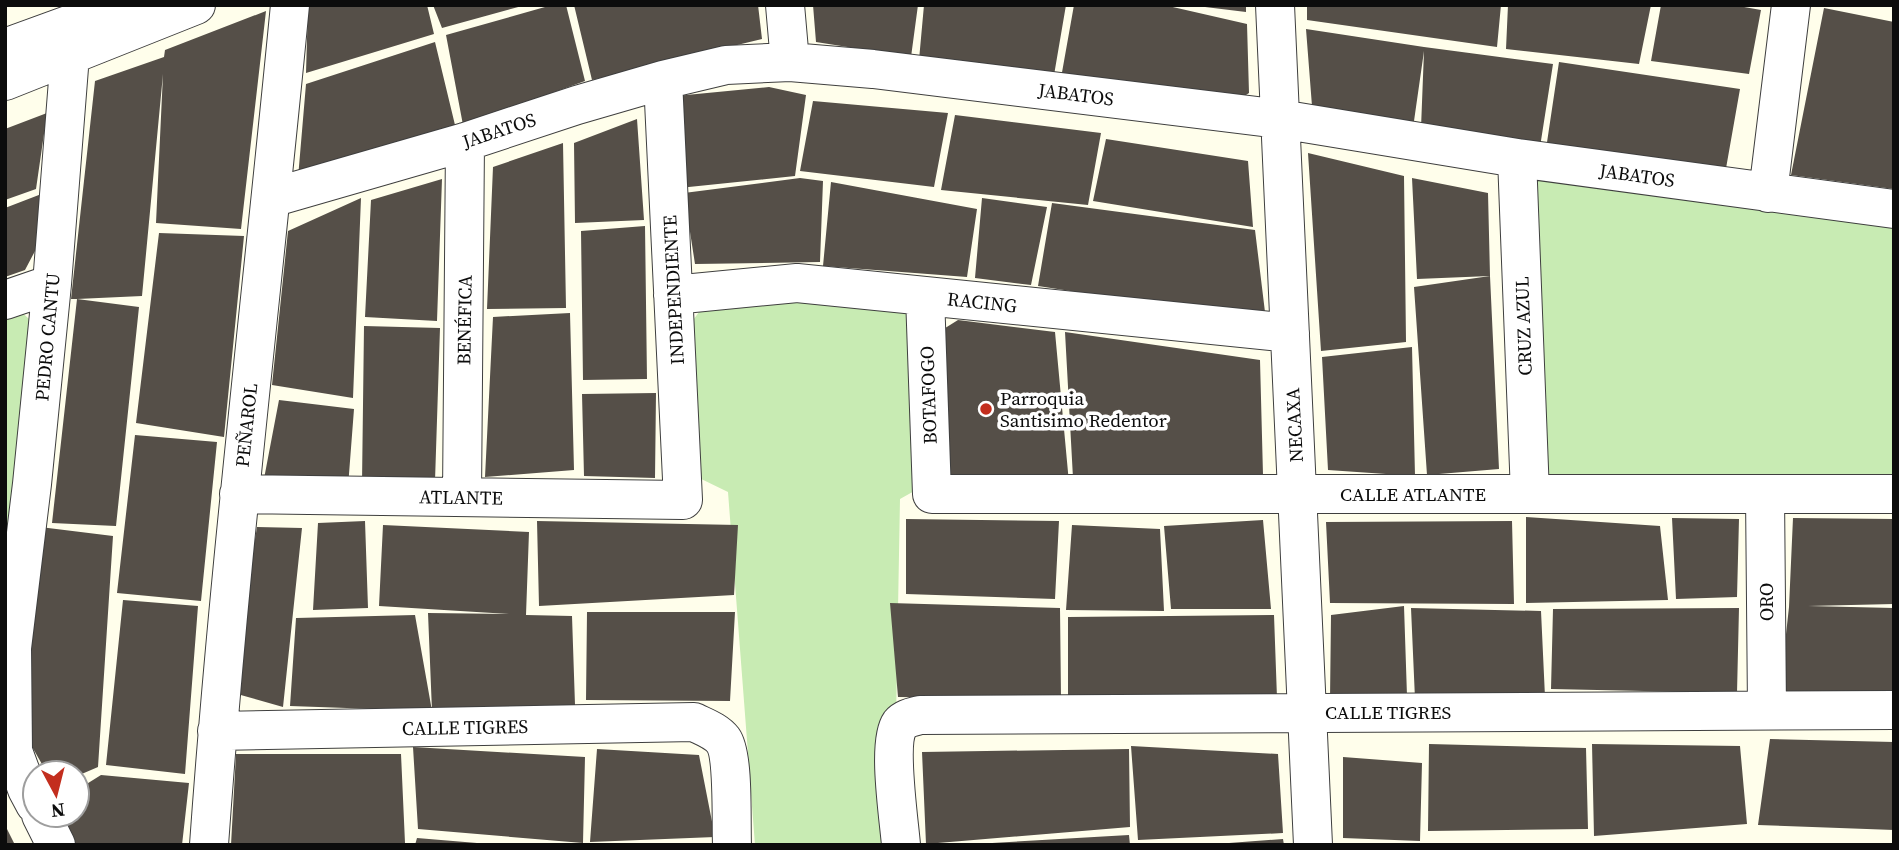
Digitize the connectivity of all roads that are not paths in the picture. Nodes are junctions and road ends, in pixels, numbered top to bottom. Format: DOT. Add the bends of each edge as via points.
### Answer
graph roads {
  1 [pos="123,5"];
  2 [pos="196,5"];
  3 [pos="290,5"];
  4 [pos="785,5"];
  5 [pos="1275,5"];
  6 [pos="1791,5"];
  7 [pos="70,40"];
  8 [pos="5,48"];
  9 [pos="790,62"];
  10 [pos="663,80"];
  11 [pos="5,81"];
  12 [pos="1280,119"];
  13 [pos="465,142"];
  14 [pos="1517,158"];
  15 [pos="1768,193"];
  16 [pos="271,198"];
  17 [pos="1894,209"];
  18 [pos="52,284"];
  19 [pos="673,295"];
  20 [pos="925,296"];
  21 [pos="5,300"];
  22 [pos="1290,332"];
  23 [pos="239,494"];
  24 [pos="932,494"];
  25 [pos="1297,494"];
  26 [pos="1530,494"];
  27 [pos="1765,494"];
  28 [pos="1894,494"];
  29 [pos="462,497"];
  30 [pos="683,500"];
  31 [pos="8,648"];
  32 [pos="1767,710"];
  33 [pos="1894,710"];
  34 [pos="1307,712"];
  35 [pos="217,731"];
  36 [pos="21,773"];
  37 [pos="47,829"];
  38 [pos="56,845"];
  39 [pos="209,845"];
  40 [pos="732,845"];
  41 [pos="901,845"];
  42 [pos="1313,845"];
  1 -- 7 [label="street"];
  2 -- 7 [label="street"];
  3 -- 16 [label="street, PEÑAROL"];
  4 -- 9 [label="street"];
  5 -- 12 [label="street, NECAXA"];
  6 -- 15 [label="street"];
  7 -- 8 [label="street"];
  7 -- 11 [label="street"];
  7 -- 18 [label="street, PEDRO CANTU"];
  9 -- 10 [label="street, JABATOS" via="726,65"];
  9 -- 12 [label="street, JABATOS"];
  10 -- 13 [label="street, JABATOS"];
  10 -- 19 [label="street, INDEPENDIENTE"];
  12 -- 14 [label="street, JABATOS"];
  12 -- 22 [label="street, NECAXA"];
  13 -- 16 [label="street, JABATOS"];
  13 -- 29 [label="street, BENÉFICA"];
  14 -- 15 [label="street, JABATOS"];
  14 -- 26 [label="street, CRUZ AZUL"];
  15 -- 17 [label="street, JABATOS"];
  16 -- 23 [label="street, PEÑAROL"];
  18 -- 21 [label="street"];
  18 -- 31 [label="street, PEDRO CANTU" via="33,484"];
  19 -- 20 [label="street, RACING" via="797,283"];
  19 -- 30 [label="street, INDEPENDIENTE"];
  20 -- 22 [label="street, RACING"];
  20 -- 24 [label="street, BOTAFOGO"];
  22 -- 25 [label="street, NECAXA"];
  23 -- 29 [label="street, ATLANTE"];
  23 -- 35 [label="street, PEÑAROL"];
  24 -- 25 [label="street, CALLE ATLANTE"];
  25 -- 26 [label="street, CALLE ATLANTE"];
  25 -- 34 [label="street, NECAXA"];
  26 -- 27 [label="street, CALLE ATLANTE"];
  27 -- 28 [label="street, CALLE ATLANTE"];
  27 -- 32 [label="street, ORO"];
  29 -- 30 [label="street, ATLANTE"];
  31 -- 36 [label="street, PEDRO CANTU" via="13,751"];
  32 -- 33 [label="street, CALLE TIGRES"];
  32 -- 34 [label="street, CALLE TIGRES"];
  34 -- 41 [label="street, CALLE TIGRES" via="920,715 905,719 894,737"];
  34 -- 42 [label="street, NECAXA"];
  35 -- 39 [label="street, PEÑAROL"];
  35 -- 40 [label="street, CALLE TIGRES" via="694,722 722,738 729,756"];
  37 -- 38 [label="street"];
}
